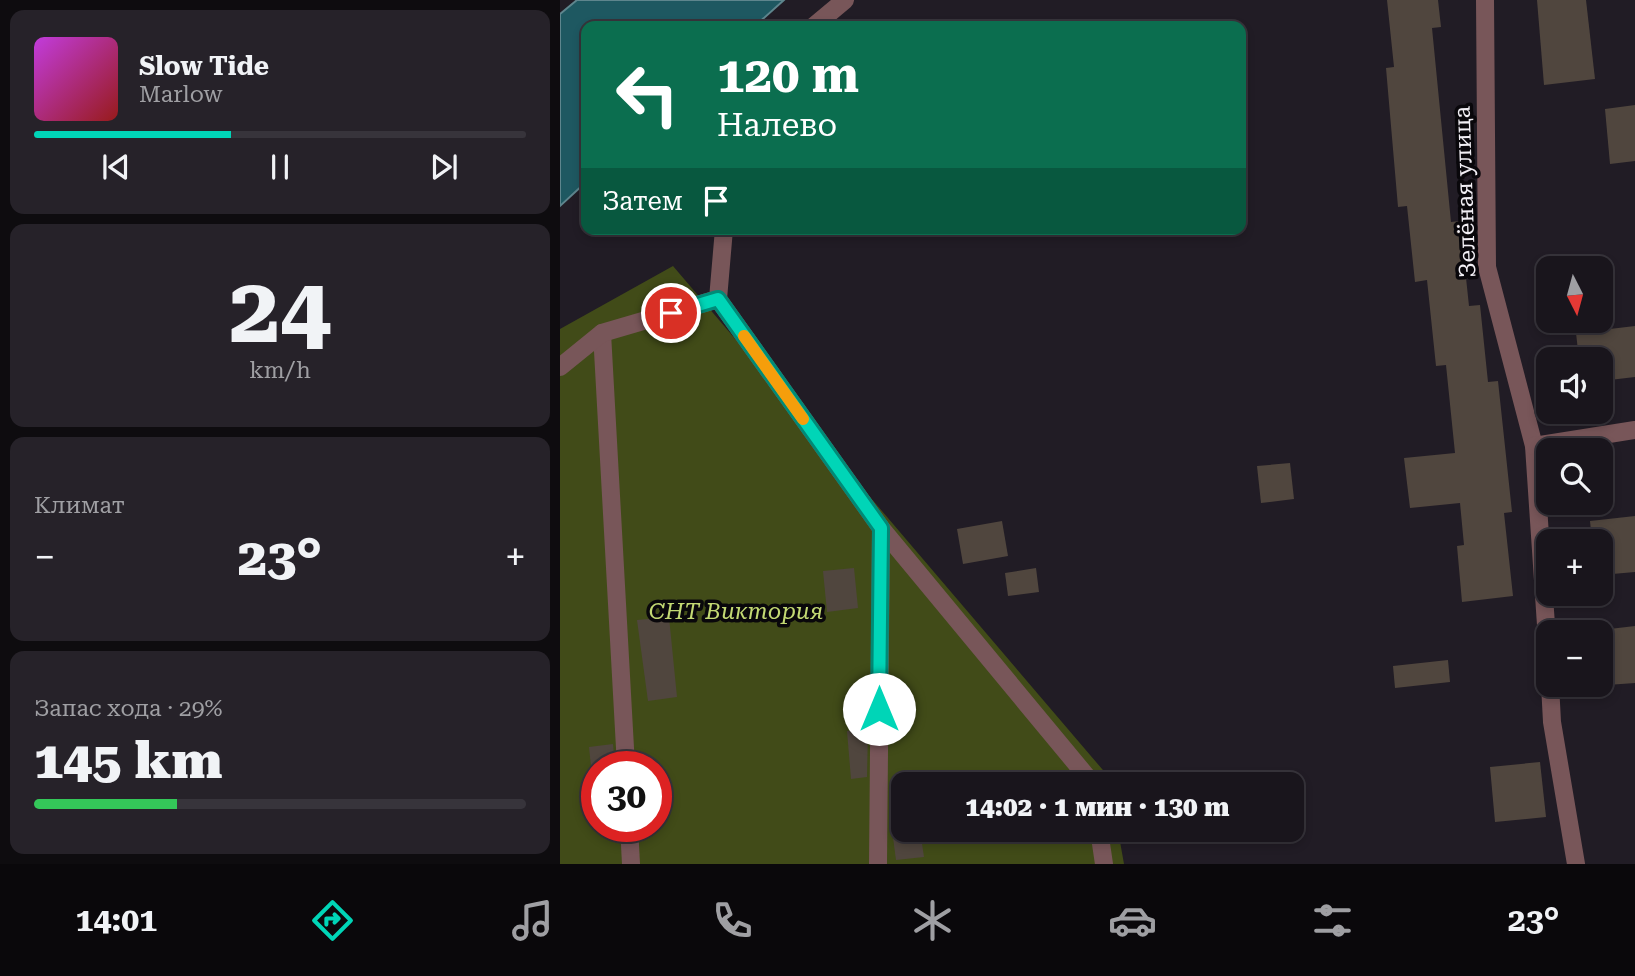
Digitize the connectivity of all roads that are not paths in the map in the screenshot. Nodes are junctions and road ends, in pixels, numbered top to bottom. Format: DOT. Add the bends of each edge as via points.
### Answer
graph roads {
  1 [pos="845,0"];
  2 [pos="1485,0"];
  3 [pos="820,21"];
  4 [pos="723,235"];
  5 [pos="718,299"];
  6 [pos="602,333"];
  7 [pos="560,367"];
  8 [pos="1635,430"];
  9 [pos="1534,446"];
  10 [pos="881,528"];
  11 [pos="1546,620"];
  12 [pos="1551,697"];
  13 [pos="625,751"];
  14 [pos="1083,772"];
  15 [pos="630,842"];
  16 [pos="1101,842"];
  17 [pos="631,864"];
  18 [pos="878,864"];
  19 [pos="1104,864"];
  20 [pos="1577,864"];
  1 -- 3 [label="street"];
  2 -- 9 [label="street, Зелёная улица" via="1487,267"];
  4 -- 5 [label="street"];
  5 -- 6 [label="street"];
  5 -- 10 [label="street"];
  6 -- 7 [label="street"];
  6 -- 13 [label="street"];
  8 -- 9 [label="street"];
  9 -- 11 [label="street, Зелёная улица"];
  10 -- 14 [label="street"];
  10 -- 18 [label="street"];
  12 -- 20 [label="street"];
  15 -- 17 [label="street"];
  16 -- 19 [label="street"];
}
